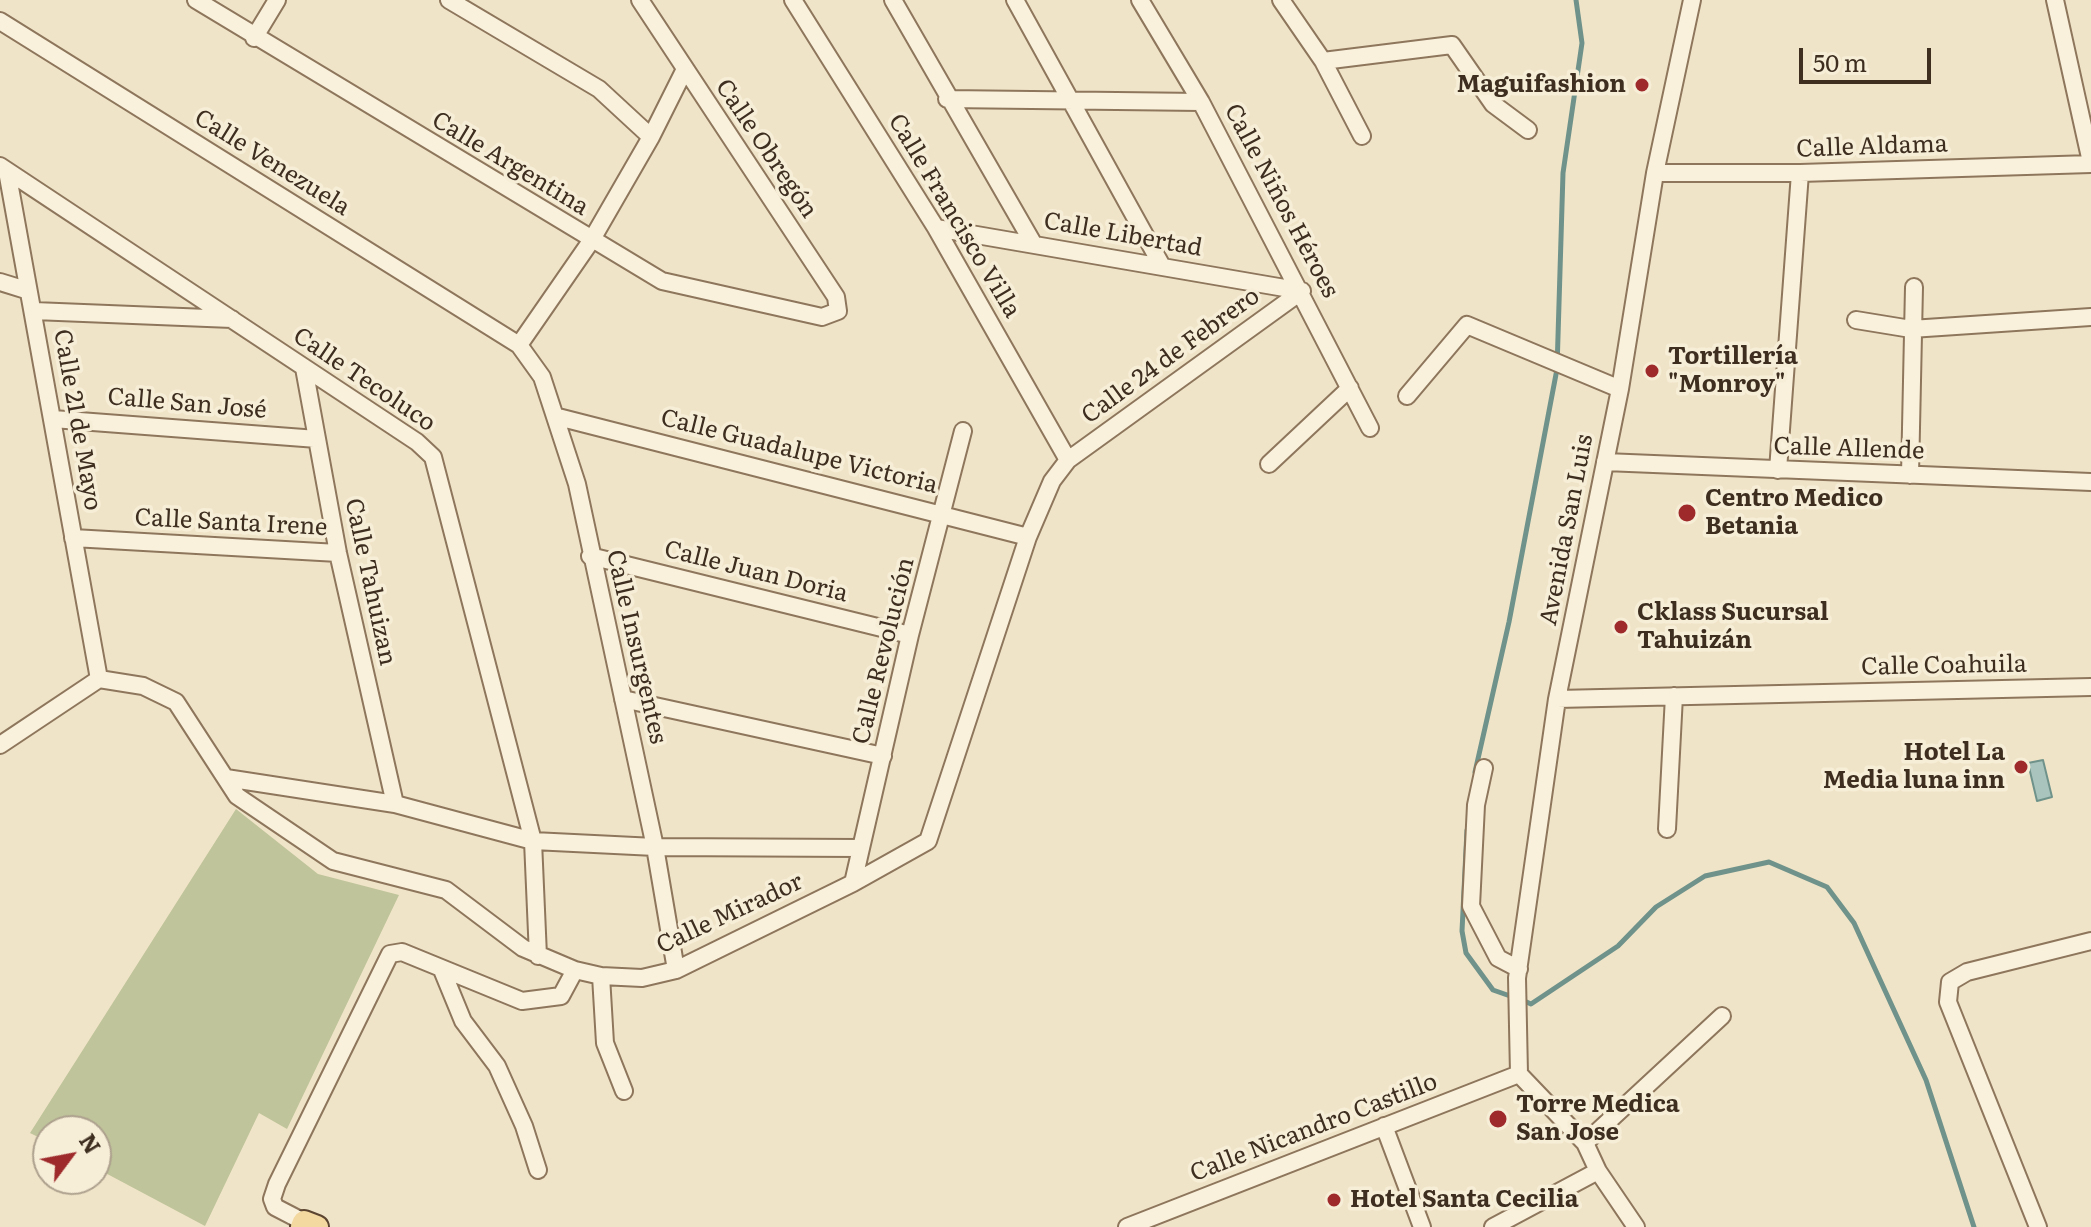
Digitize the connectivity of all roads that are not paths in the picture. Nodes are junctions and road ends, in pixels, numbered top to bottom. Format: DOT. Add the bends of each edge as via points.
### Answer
graph roads {
  1 [pos="196,0"];
  2 [pos="277,0"];
  3 [pos="449,0"];
  4 [pos="640,0"];
  5 [pos="793,0"];
  6 [pos="893,0"];
  7 [pos="1015,0"];
  8 [pos="1140,0"];
  9 [pos="1281,0"];
  10 [pos="1692,0"];
  11 [pos="2055,0"];
  12 [pos="479,7"];
  13 [pos="0,21"];
  14 [pos="254,38"];
  15 [pos="1323,61"];
  16 [pos="684,71"];
  17 [pos="947,99"];
  18 [pos="1201,102"];
  19 [pos="1074,103"];
  20 [pos="1528,130"];
  21 [pos="1362,136"];
  22 [pos="651,137"];
  23 [pos="2091,163"];
  24 [pos="4,169"];
  25 [pos="1655,173"];
  26 [pos="1800,173"];
  27 [pos="936,228"];
  28 [pos="591,241"];
  29 [pos="1033,243"];
  30 [pos="1162,266"];
  31 [pos="0,282"];
  32 [pos="1914,287"];
  33 [pos="26,290"];
  34 [pos="1302,291"];
  35 [pos="34,311"];
  36 [pos="822,317"];
  37 [pos="2091,317"];
  38 [pos="232,319"];
  39 [pos="1856,320"];
  40 [pos="1911,329"];
  41 [pos="519,345"];
  42 [pos="304,368"];
  43 [pos="1350,388"];
  44 [pos="1620,389"];
  45 [pos="1407,396"];
  46 [pos="558,417"];
  47 [pos="53,419"];
  48 [pos="1370,428"];
  49 [pos="963,431"];
  50 [pos="317,439"];
  51 [pos="1068,460"];
  52 [pos="1605,462"];
  53 [pos="1269,464"];
  54 [pos="1778,470"];
  55 [pos="1910,475"];
  56 [pos="2091,482"];
  57 [pos="943,513"];
  58 [pos="1028,537"];
  59 [pos="73,538"];
  60 [pos="338,553"];
  61 [pos="590,556"];
  62 [pos="910,635"];
  63 [pos="99,679"];
  64 [pos="2091,687"];
  65 [pos="1674,696"];
  66 [pos="623,699"];
  67 [pos="1557,699"];
  68 [pos="0,745"];
  69 [pos="883,756"];
  70 [pos="1484,768"];
  71 [pos="226,778"];
  72 [pos="395,804"];
  73 [pos="1667,829"];
  74 [pos="533,841"];
  75 [pos="655,847"];
  76 [pos="860,848"];
  77 [pos="853,883"];
  78 [pos="2091,941"];
  79 [pos="538,956"];
  80 [pos="442,970"];
  81 [pos="575,970"];
  82 [pos="676,970"];
  83 [pos="1518,973"];
  84 [pos="601,976"];
  85 [pos="1722,1016"];
  86 [pos="1518,1073"];
  87 [pos="624,1091"];
  88 [pos="1384,1126"];
  89 [pos="1585,1143"];
  90 [pos="538,1170"];
  91 [pos="1598,1171"];
  92 [pos="1150,1222"];
  93 [pos="308,1225"];
  94 [pos="1127,1227"];
  95 [pos="1422,1227"];
  96 [pos="1493,1227"];
  97 [pos="1636,1227"];
  98 [pos="2038,1227"];
  1 -- 14 [label="street, Calle Argentina"];
  2 -- 14 [label="street"];
  3 -- 12 [label="street"];
  4 -- 16 [label="street, Calle Obregón"];
  5 -- 27 [label="street, Calle Francisco Villa"];
  6 -- 17 [label="street"];
  7 -- 19 [label="street"];
  8 -- 18 [label="street, Calle Niños Héroes"];
  9 -- 15 [label="street"];
  10 -- 25 [label="street, Avenida San Luis"];
  11 -- 23 [label="street"];
  12 -- 22 [label="street" via="599,89"];
  13 -- 41 [label="street, Calle Venezuela"];
  14 -- 28 [label="street, Calle Argentina"];
  15 -- 20 [label="street" via="1452,45 1493,104"];
  15 -- 21 [label="street"];
  16 -- 22 [label="street"];
  16 -- 36 [label="street, Calle Obregón" via="836,297 838,311"];
  17 -- 19 [label="street"];
  17 -- 29 [label="street"];
  18 -- 19 [label="street"];
  18 -- 34 [label="street, Calle Niños Héroes"];
  19 -- 30 [label="street"];
  22 -- 28 [label="street"];
  23 -- 26 [label="street, Calle Aldama"];
  24 -- 33 [label="street, Calle 21 de Mayo"];
  24 -- 38 [label="street, Calle Tecoluco"];
  25 -- 26 [label="street, Calle Aldama"];
  25 -- 44 [label="street, Avenida San Luis"];
  26 -- 54 [label="street"];
  27 -- 29 [label="street, Calle Libertad"];
  27 -- 51 [label="street, Calle Francisco Villa"];
  28 -- 36 [label="street, Calle Argentina" via="662,281"];
  28 -- 41 [label="street"];
  29 -- 30 [label="street, Calle Libertad"];
  30 -- 34 [label="street, Calle Libertad"];
  31 -- 33 [label="street"];
  32 -- 40 [label="street"];
  33 -- 35 [label="street, Calle 21 de Mayo"];
  34 -- 43 [label="street, Calle Niños Héroes"];
  34 -- 51 [label="street, Calle 24 de Febrero"];
  35 -- 38 [label="street"];
  35 -- 47 [label="street, Calle 21 de Mayo"];
  37 -- 40 [label="street"];
  38 -- 42 [label="street, Calle Tecoluco"];
  39 -- 40 [label="street"];
  40 -- 55 [label="street"];
  41 -- 46 [label="street, Calle Insurgentes" via="542,377"];
  42 -- 50 [label="street, Calle Tahuizan"];
  42 -- 74 [label="street, Calle Tecoluco" via="433,457"];
  43 -- 48 [label="street, Calle Niños Héroes"];
  43 -- 53 [label="street"];
  44 -- 45 [label="street" via="1467,325"];
  44 -- 52 [label="street, Avenida San Luis"];
  46 -- 57 [label="street, Calle Guadalupe Victoria"];
  46 -- 61 [label="street, Calle Insurgentes"];
  47 -- 50 [label="street, Calle San José"];
  47 -- 59 [label="street, Calle 21 de Mayo"];
  49 -- 57 [label="street, Calle Revolución"];
  50 -- 60 [label="street, Calle Tahuizan"];
  51 -- 58 [label="street" via="1052,481"];
  52 -- 54 [label="street, Calle Allende"];
  52 -- 67 [label="street, Avenida San Luis"];
  54 -- 55 [label="street, Calle Allende"];
  55 -- 56 [label="street, Calle Allende"];
  57 -- 58 [label="street, Calle Guadalupe Victoria"];
  57 -- 62 [label="street, Calle Revolución"];
  58 -- 77 [label="street, Calle Mirador" via="928,841"];
  59 -- 60 [label="street, Calle Santa Irene"];
  59 -- 63 [label="street, Calle 21 de Mayo"];
  60 -- 72 [label="street, Calle Tahuizan"];
  61 -- 62 [label="street, Calle Juan Doria"];
  61 -- 66 [label="street, Calle Insurgentes"];
  62 -- 69 [label="street, Calle Revolución"];
  63 -- 68 [label="street"];
  63 -- 71 [label="street, Calle Mirador" via="143,686 176,702"];
  64 -- 65 [label="street, Calle Coahuila"];
  65 -- 67 [label="street, Calle Coahuila"];
  65 -- 73 [label="street"];
  66 -- 69 [label="street"];
  66 -- 75 [label="street, Calle Insurgentes"];
  67 -- 83 [label="street, Avenida San Luis"];
  69 -- 76 [label="street, Calle Revolución"];
  70 -- 83 [label="street" via="1476,805 1471,906 1498,958"];
  71 -- 72 [label="street"];
  71 -- 79 [label="street, Calle Mirador" via="237,796 333,861 446,890"];
  72 -- 74 [label="street"];
  74 -- 75 [label="street"];
  74 -- 79 [label="street, Calle Tecoluco"];
  75 -- 76 [label="street"];
  75 -- 82 [label="street, Calle Insurgentes"];
  76 -- 77 [label="street, Calle Revolución"];
  77 -- 82 [label="street, Calle Mirador"];
  78 -- 98 [label="street" via="1967,972 1950,982 1948,1002"];
  79 -- 81 [label="street, Calle Mirador"];
  80 -- 81 [label="street" via="522,1001 561,996"];
  80 -- 90 [label="street" via="463,1021 497,1066"];
  80 -- 93 [label="street" via="402,952 390,954 272,1199 275,1207"];
  81 -- 84 [label="street, Calle Mirador"];
  82 -- 84 [label="street, Calle Mirador" via="642,978"];
  83 -- 86 [label="street, Avenida San Luis"];
  84 -- 87 [label="street" via="605,1043"];
  85 -- 89 [label="street"];
  86 -- 88 [label="street, Calle Nicandro Castillo"];
  86 -- 89 [label="street"];
  88 -- 92 [label="street, Calle Nicandro Castillo"];
  88 -- 95 [label="street"];
  89 -- 91 [label="street"];
  91 -- 96 [label="street"];
  91 -- 97 [label="street"];
  92 -- 94 [label="street, Calle Nicandro Castillo"];
}
